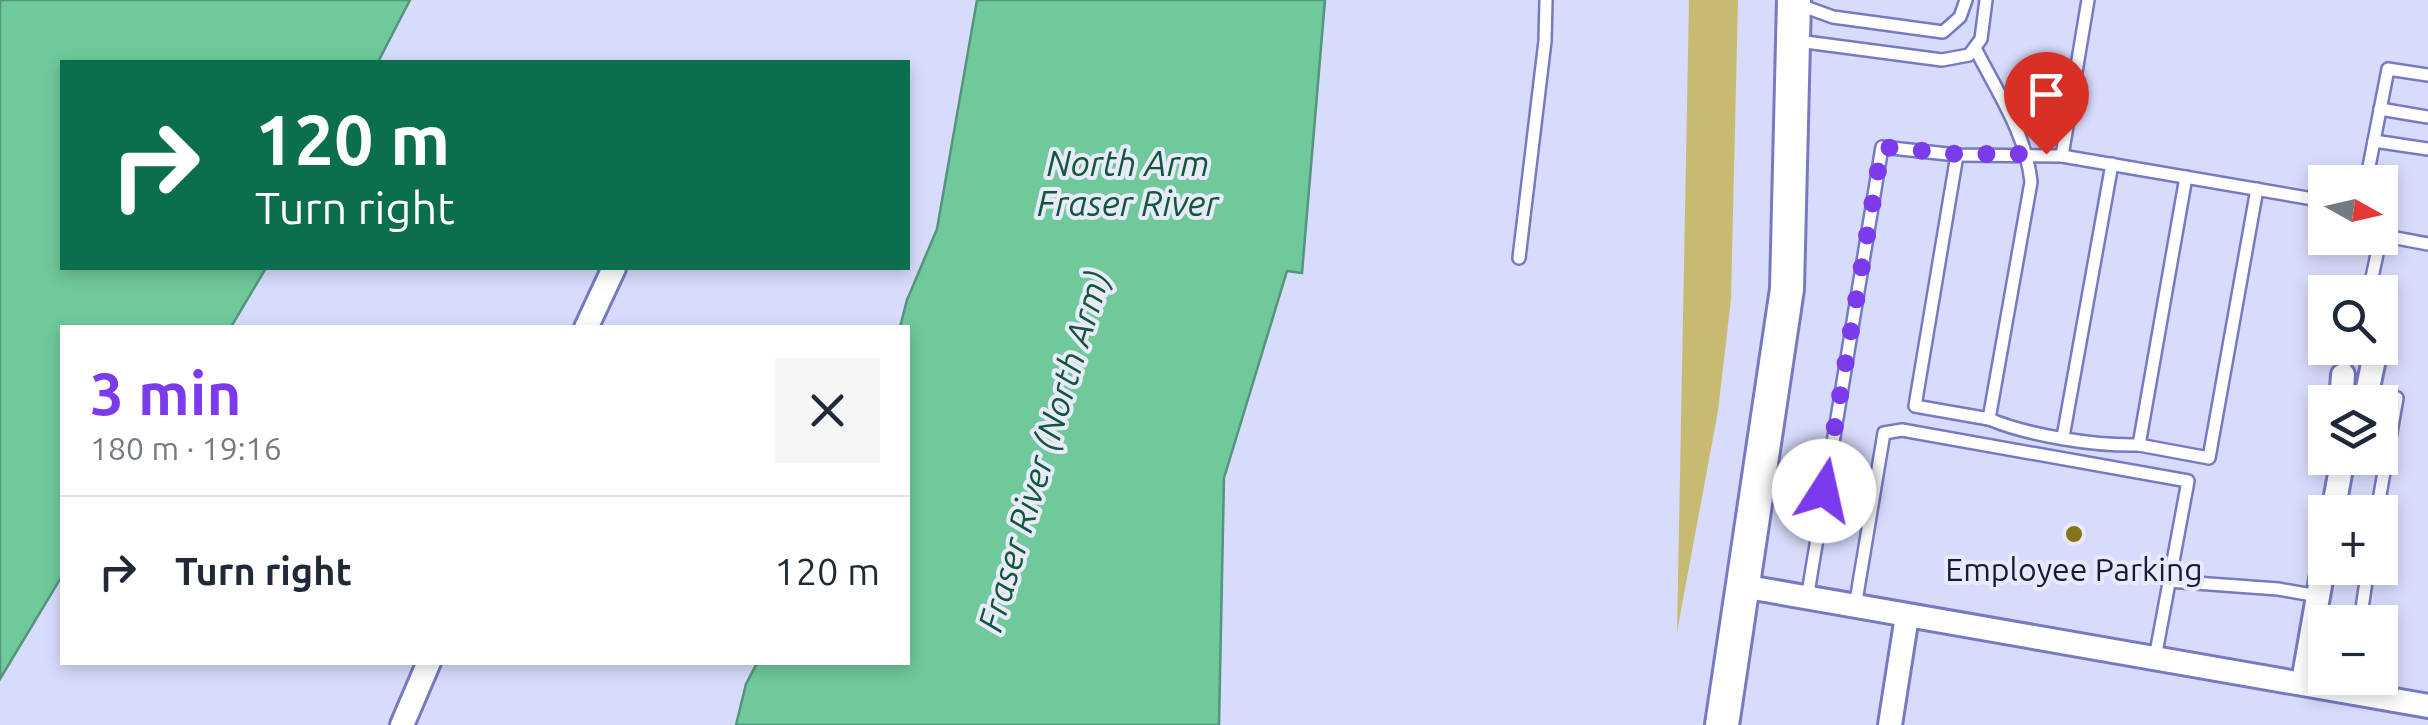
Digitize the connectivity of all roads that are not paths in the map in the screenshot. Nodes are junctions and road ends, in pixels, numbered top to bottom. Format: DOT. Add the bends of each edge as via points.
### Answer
graph roads {
  1 [pos="1546,0"];
  2 [pos="1966,0"];
  3 [pos="1986,0"];
  4 [pos="2088,0"];
  5 [pos="1794,1"];
  6 [pos="1794,40"];
  7 [pos="1976,50"];
  8 [pos="2428,75"];
  9 [pos="2380,109"];
  10 [pos="2428,118"];
  11 [pos="2374,140"];
  12 [pos="2428,150"];
  13 [pos="1957,154"];
  14 [pos="2028,154"];
  15 [pos="2062,156"];
  16 [pos="2112,164"];
  17 [pos="2369,165"];
  18 [pos="2186,177"];
  19 [pos="2257,189"];
  20 [pos="2308,198"];
  21 [pos="2398,238"];
  22 [pos="2428,244"];
  23 [pos="1519,258"];
  24 [pos="613,270"];
  25 [pos="587,325"];
  26 [pos="2345,365"];
  27 [pos="2343,375"];
  28 [pos="2343,385"];
  29 [pos="1989,419"];
  30 [pos="2064,436"];
  31 [pos="2139,445"];
  32 [pos="2168,581"];
  33 [pos="2320,585"];
  34 [pos="1742,586"];
  35 [pos="2318,596"];
  36 [pos="1807,599"];
  37 [pos="1854,607"];
  38 [pos="1908,616"];
  39 [pos="2155,658"];
  40 [pos="428,665"];
  41 [pos="2303,682"];
  42 [pos="2308,682"];
  43 [pos="2390,695"];
  44 [pos="2428,706"];
  45 [pos="402,725"];
  46 [pos="1722,725"];
  47 [pos="1890,725"];
  1 -- 23 [label="lane"];
  2 -- 5 [label="lane" via="1960,17 1943,32 1833,17"];
  3 -- 7 [label="lane"];
  4 -- 15 [label="lane"];
  5 -- 6 [label="street"];
  6 -- 7 [label="lane" via="1942,60"];
  6 -- 34 [label="street" via="1787,289"];
  7 -- 14 [label="lane"];
  8 -- 9 [label="lane" via="2388,68"];
  9 -- 10 [label="lane"];
  9 -- 11 [label="lane"];
  11 -- 12 [label="lane"];
  11 -- 17 [label="lane"];
  13 -- 14 [label="lane"];
  13 -- 29 [label="lane" via="1915,406"];
  13 -- 36 [label="lane" via="1882,147"];
  14 -- 15 [label="lane"];
  14 -- 29 [label="lane" via="2030,182"];
  15 -- 16 [label="lane"];
  16 -- 18 [label="lane"];
  16 -- 30 [label="lane"];
  18 -- 19 [label="lane"];
  18 -- 31 [label="lane"];
  19 -- 20 [label="lane"];
  19 -- 31 [label="lane" via="2209,458"];
  21 -- 22 [label="lane"];
  24 -- 25 [label="street"];
  26 -- 27 [label="lane"];
  27 -- 28 [label="street"];
  29 -- 30 [label="lane"];
  30 -- 31 [label="lane"];
  32 -- 35 [label="lane"];
  32 -- 37 [label="lane" via="2188,481 1902,430 1884,433"];
  32 -- 39 [label="lane"];
  33 -- 35 [label="street"];
  34 -- 36 [label="street"];
  34 -- 46 [label="street"];
  35 -- 41 [label="street"];
  36 -- 37 [label="street"];
  37 -- 38 [label="street"];
  38 -- 39 [label="street"];
  38 -- 47 [label="street"];
  39 -- 41 [label="street"];
  40 -- 45 [label="street"];
  41 -- 42 [label="street"];
  43 -- 44 [label="street"];
}
